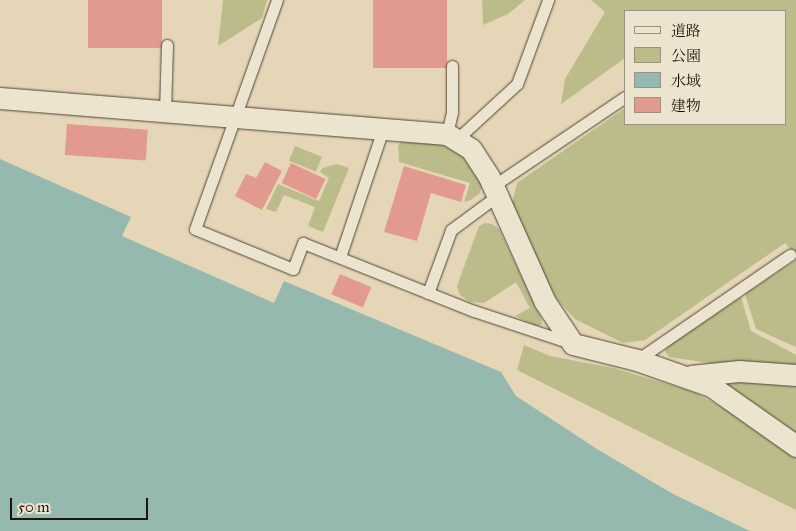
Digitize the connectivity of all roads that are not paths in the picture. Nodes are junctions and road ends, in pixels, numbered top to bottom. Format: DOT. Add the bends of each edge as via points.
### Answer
graph roads {
  1 [pos="277,0"];
  2 [pos="548,0"];
  3 [pos="167,45"];
  4 [pos="452,66"];
  5 [pos="0,98"];
  6 [pos="624,98"];
  7 [pos="165,112"];
  8 [pos="233,118"];
  9 [pos="383,129"];
  10 [pos="451,137"];
  11 [pos="495,191"];
  12 [pos="790,254"];
  13 [pos="340,257"];
  14 [pos="428,293"];
  15 [pos="573,344"];
  16 [pos="637,360"];
  17 [pos="796,375"];
  18 [pos="686,377"];
  19 [pos="796,446"];
  1 -- 8 [label="lane"];
  2 -- 10 [label="lane" via="516,84"];
  3 -- 7 [label="lane"];
  4 -- 10 [label="lane"];
  5 -- 7 [label="street"];
  6 -- 11 [label="lane"];
  7 -- 8 [label="street"];
  8 -- 9 [label="street"];
  8 -- 13 [label="lane" via="195,229 293,269 303,243"];
  9 -- 10 [label="street"];
  9 -- 13 [label="lane"];
  10 -- 11 [label="street" via="471,149"];
  11 -- 14 [label="lane" via="451,230"];
  11 -- 15 [label="street" via="545,302"];
  12 -- 16 [label="lane"];
  13 -- 14 [label="lane"];
  14 -- 15 [label="lane"];
  15 -- 16 [label="street"];
  16 -- 18 [label="street"];
  17 -- 18 [label="street" via="739,371"];
  18 -- 19 [label="street" via="711,386"];
}
